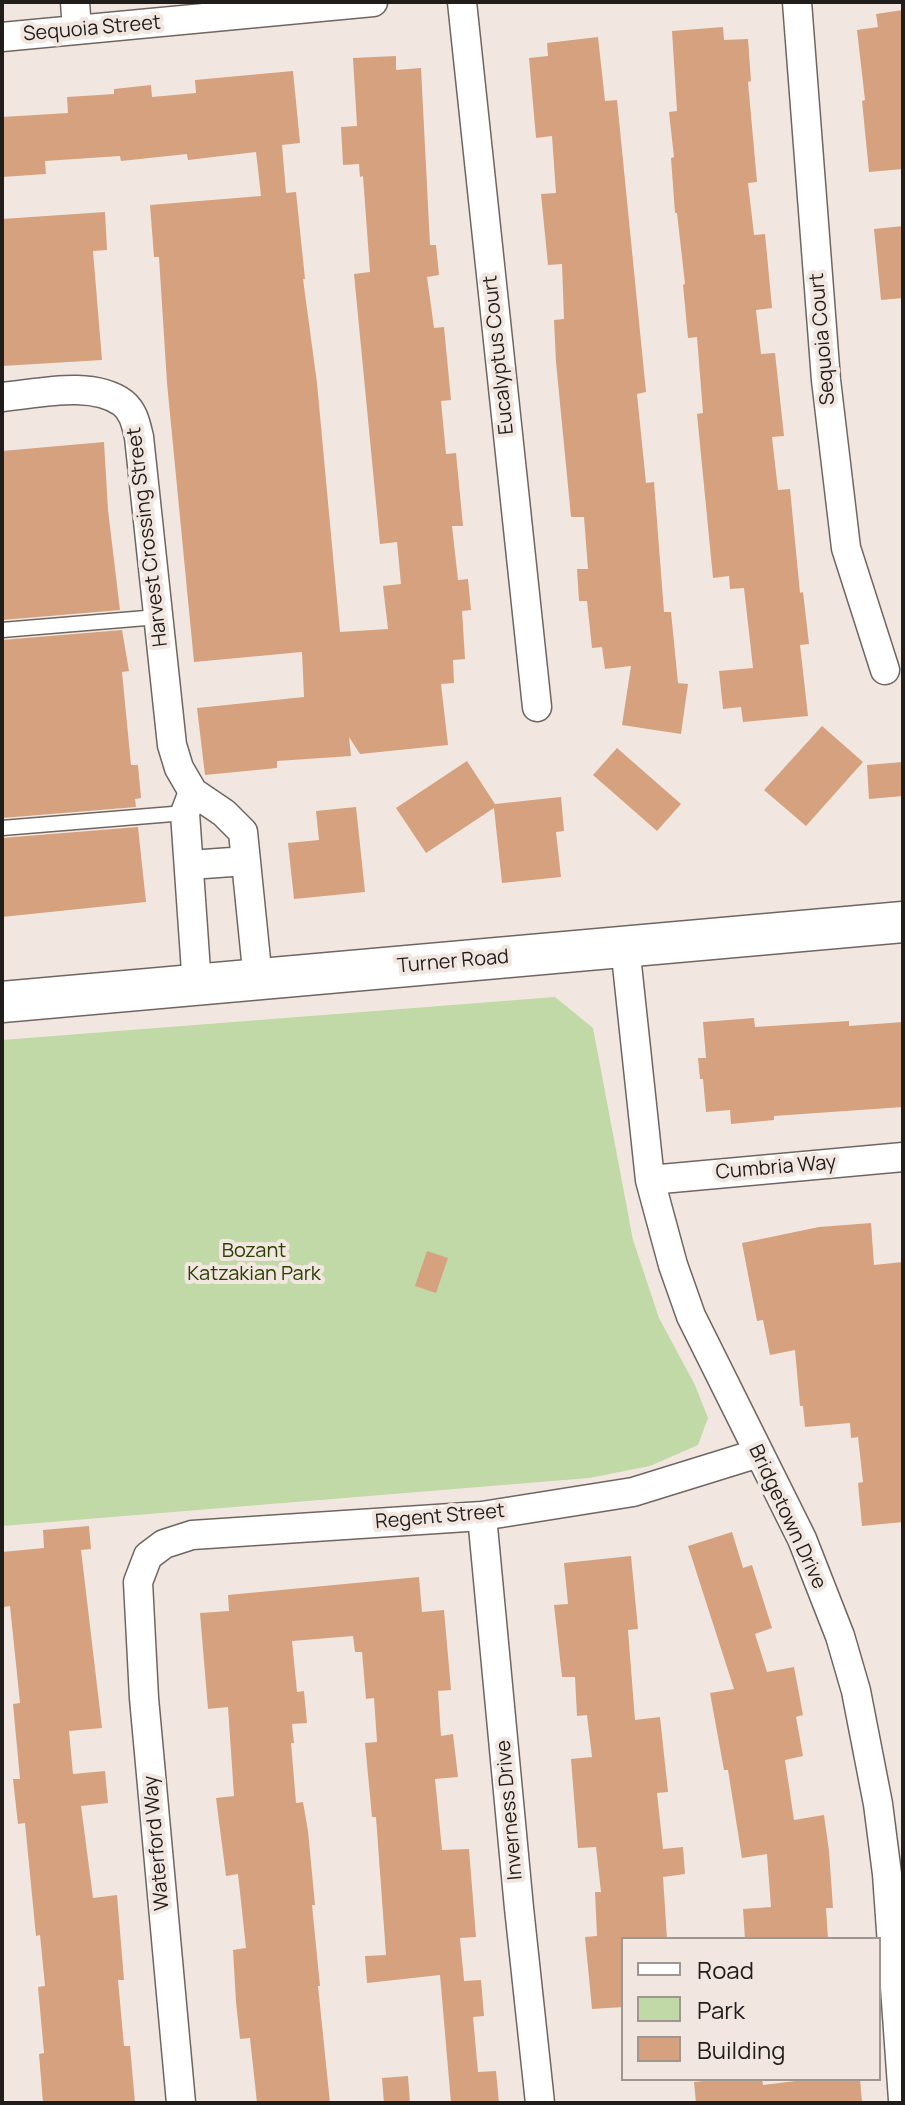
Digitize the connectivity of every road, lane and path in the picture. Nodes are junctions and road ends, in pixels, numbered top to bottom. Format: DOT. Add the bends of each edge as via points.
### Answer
graph roads {
  1 [pos="75,2"];
  2 [pos="373,2"];
  3 [pos="462,2"];
  4 [pos="797,2"];
  5 [pos="77,30"];
  6 [pos="2,37"];
  7 [pos="2,397"];
  8 [pos="158,617"];
  9 [pos="2,630"];
  10 [pos="885,670"];
  11 [pos="537,707"];
  12 [pos="189,803"];
  13 [pos="2,828"];
  14 [pos="246,861"];
  15 [pos="190,865"];
  16 [pos="903,922"];
  17 [pos="625,946"];
  18 [pos="258,980"];
  19 [pos="197,986"];
  20 [pos="2,1002"];
  21 [pos="903,1157"];
  22 [pos="650,1180"];
  23 [pos="759,1453"];
  24 [pos="482,1516"];
  25 [pos="138,1582"];
  26 [pos="895,1873"];
  27 [pos="903,2100"];
  28 [pos="181,2103"];
  29 [pos="540,2103"];
  1 -- 5 [label="street"];
  2 -- 5 [label="street, Sequoia Street"];
  3 -- 11 [label="street, Eucalyptus Court"];
  4 -- 10 [label="street, Sequoia Court" via="826,380 846,548"];
  5 -- 6 [label="street, Sequoia Street"];
  7 -- 8 [label="street, Harvest Crossing Street" via="87,392 123,404 134,417"];
  8 -- 9 [label="lane"];
  8 -- 12 [label="street, Harvest Crossing Street" via="172,745"];
  12 -- 13 [label="lane"];
  12 -- 14 [label="street, Harvest Crossing Street" via="224,813 243,832"];
  12 -- 15 [label="street, Harvest Crossing Street"];
  14 -- 15 [label="street"];
  14 -- 18 [label="street, Harvest Crossing Street"];
  15 -- 19 [label="street, Harvest Crossing Street"];
  16 -- 17 [label="main road, Turner Road"];
  17 -- 18 [label="main road, Turner Road"];
  17 -- 22 [label="street, Bridgetown Drive"];
  18 -- 19 [label="main road, Turner Road"];
  19 -- 20 [label="main road, Turner Road"];
  21 -- 22 [label="street, Cumbria Way"];
  22 -- 23 [label="street, Bridgetown Drive" via="691,1316"];
  23 -- 24 [label="street, Regent Street" via="633,1492"];
  23 -- 26 [label="street, Bridgetown Drive" via="802,1539 840,1636"];
  24 -- 25 [label="street, Regent Street" via="192,1535 148,1556"];
  24 -- 29 [label="street, Inverness Drive"];
  25 -- 28 [label="street, Waterford Way"];
  26 -- 27 [label="street, Bridgetown Drive"];
}
